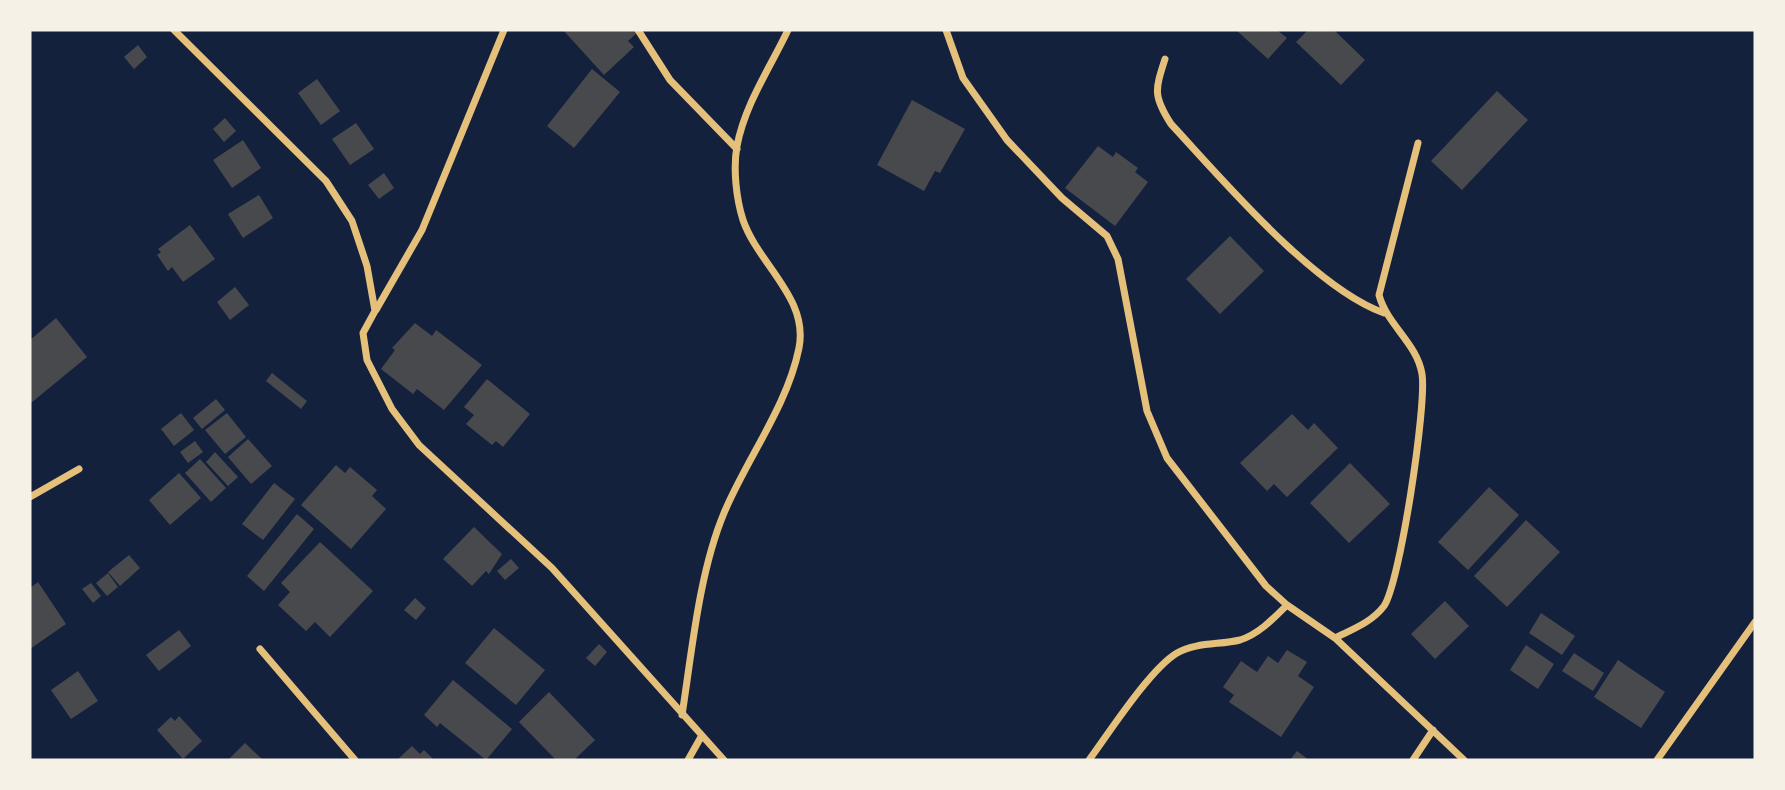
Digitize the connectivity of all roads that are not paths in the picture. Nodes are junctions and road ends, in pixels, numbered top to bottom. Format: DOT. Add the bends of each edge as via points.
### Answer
graph roads {
  1 [pos="174,30"];
  2 [pos="504,30"];
  3 [pos="638,30"];
  4 [pos="788,30"];
  5 [pos="946,30"];
  6 [pos="1165,59"];
  7 [pos="1418,143"];
  8 [pos="737,149"];
  9 [pos="375,311"];
  10 [pos="1384,313"];
  11 [pos="79,469"];
  12 [pos="30,497"];
  13 [pos="1287,605"];
  14 [pos="1755,622"];
  15 [pos="1335,638"];
  16 [pos="260,649"];
  17 [pos="682,715"];
  18 [pos="1433,730"];
  19 [pos="701,737"];
  20 [pos="355,760"];
  21 [pos="688,760"];
  22 [pos="724,760"];
  23 [pos="1089,760"];
  24 [pos="1413,760"];
  25 [pos="1464,760"];
  26 [pos="1657,760"];
  1 -- 9 [label="street" via="326,181 352,220"];
  2 -- 9 [label="street" via="422,230"];
  3 -- 8 [label="street" via="670,80"];
  4 -- 8 [label="street" via="744,119"];
  5 -- 13 [label="street" via="963,78 1007,140 1062,198 1107,236 1118,260 1147,411 1167,458 1266,586"];
  6 -- 10 [label="street" via="1155,90 1171,124 1232,190 1341,291"];
  7 -- 10 [label="street" via="1383,272 1379,295"];
  8 -- 17 [label="street" via="737,189 744,220 798,317 800,346 789,383 723,515 703,594"];
  9 -- 17 [label="street" via="363,333 367,360 392,409 419,445 552,568"];
  10 -- 15 [label="street" via="1413,349 1422,372 1423,401 1406,515 1386,603 1373,619"];
  11 -- 12 [label="street"];
  13 -- 15 [label="street"];
  13 -- 23 [label="street" via="1263,628 1242,639 1177,653"];
  14 -- 26 [label="street"];
  15 -- 18 [label="street"];
  16 -- 20 [label="street"];
  17 -- 19 [label="street"];
  18 -- 24 [label="street"];
  18 -- 25 [label="street"];
  19 -- 21 [label="street"];
  19 -- 22 [label="street"];
}
